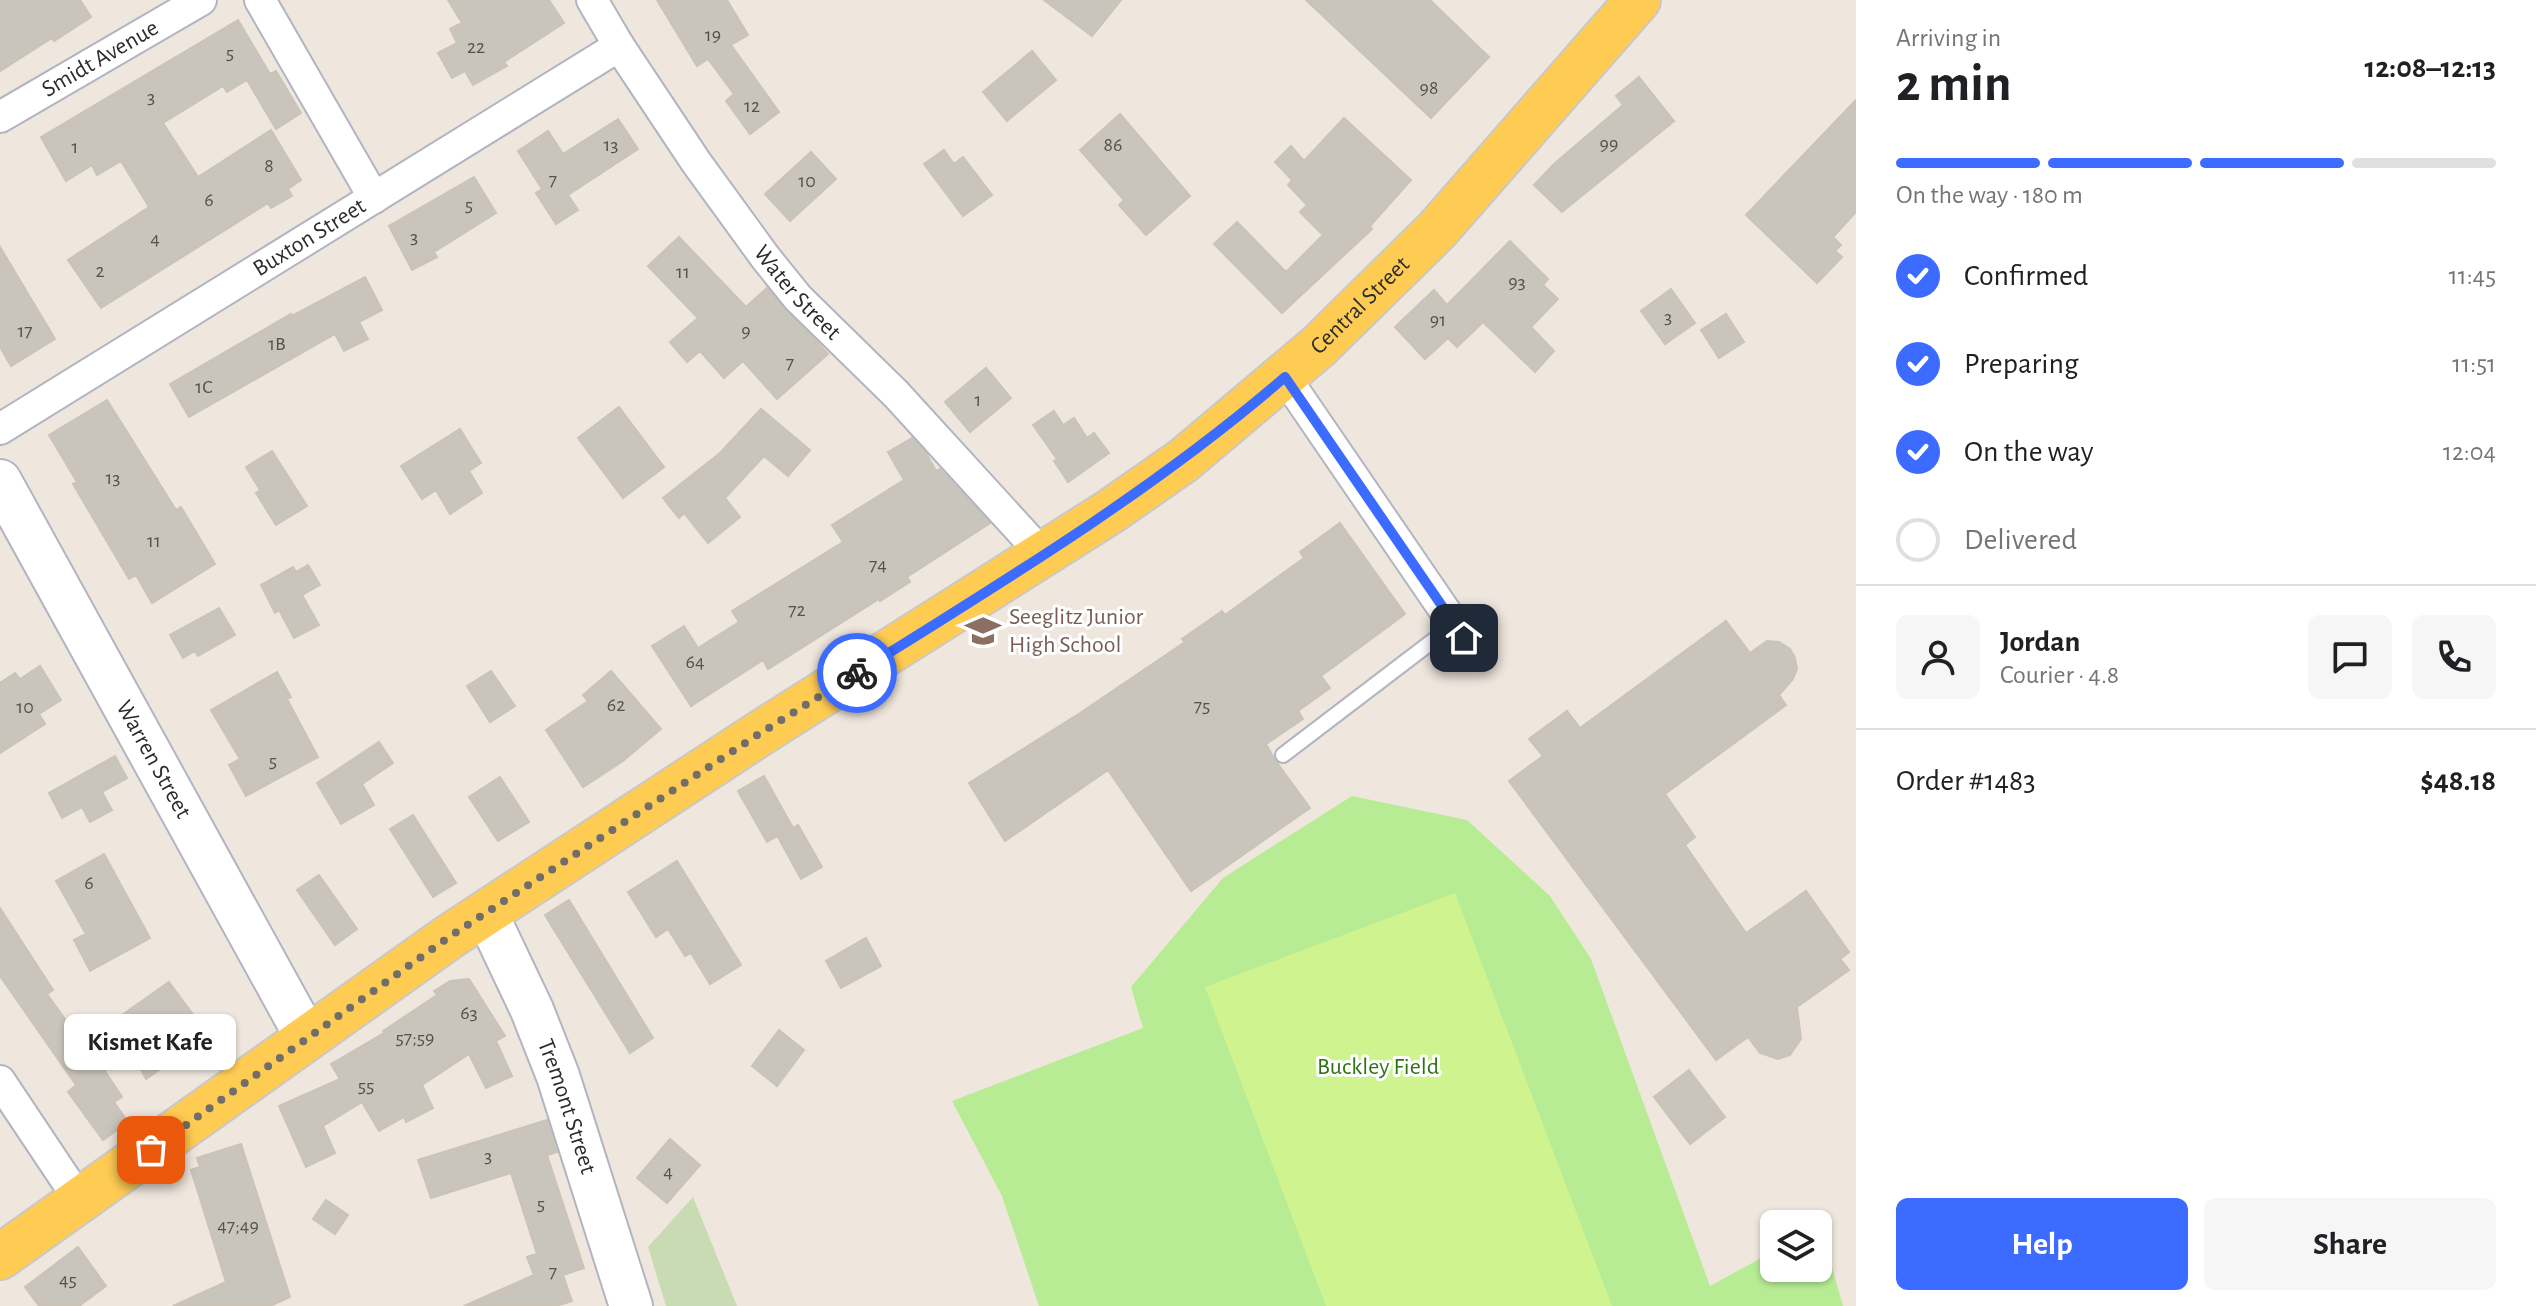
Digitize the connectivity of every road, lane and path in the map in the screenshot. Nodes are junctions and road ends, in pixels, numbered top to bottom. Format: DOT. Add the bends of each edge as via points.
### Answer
graph roads {
  1 [pos="201,0"];
  2 [pos="260,0"];
  3 [pos="592,0"];
  4 [pos="1638,0"];
  5 [pos="619,46"];
  6 [pos="0,117"];
  7 [pos="374,198"];
  8 [pos="1285,377"];
  9 [pos="0,429"];
  10 [pos="0,481"];
  11 [pos="1043,555"];
  12 [pos="1455,624"];
  13 [pos="1473,652"];
  14 [pos="1283,755"];
  15 [pos="486,913"];
  16 [pos="307,1038"];
  17 [pos="0,1081"];
  18 [pos="80,1201"];
  19 [pos="0,1257"];
  20 [pos="631,1306"];
  1 -- 6 [label="street, Smidt Avenue"];
  2 -- 7 [label="street"];
  3 -- 5 [label="street, Water Street"];
  4 -- 8 [label="main road, Central Street" via="1437,230"];
  5 -- 7 [label="street, Buxton Street"];
  5 -- 11 [label="street, Water Street" via="743,229 798,298 896,394"];
  7 -- 9 [label="street, Buxton Street"];
  8 -- 11 [label="main road, Central Street" via="1184,460"];
  8 -- 12 [label="street"];
  10 -- 16 [label="street, Warren Street"];
  11 -- 15 [label="main road, Central Street"];
  12 -- 13 [label="street"];
  12 -- 14 [label="lane"];
  15 -- 16 [label="main road, Central Street"];
  15 -- 20 [label="street, Tremont Street" via="558,1076"];
  16 -- 18 [label="main road, Central Street"];
  17 -- 18 [label="street"];
  18 -- 19 [label="main road, Central Street"];
}
